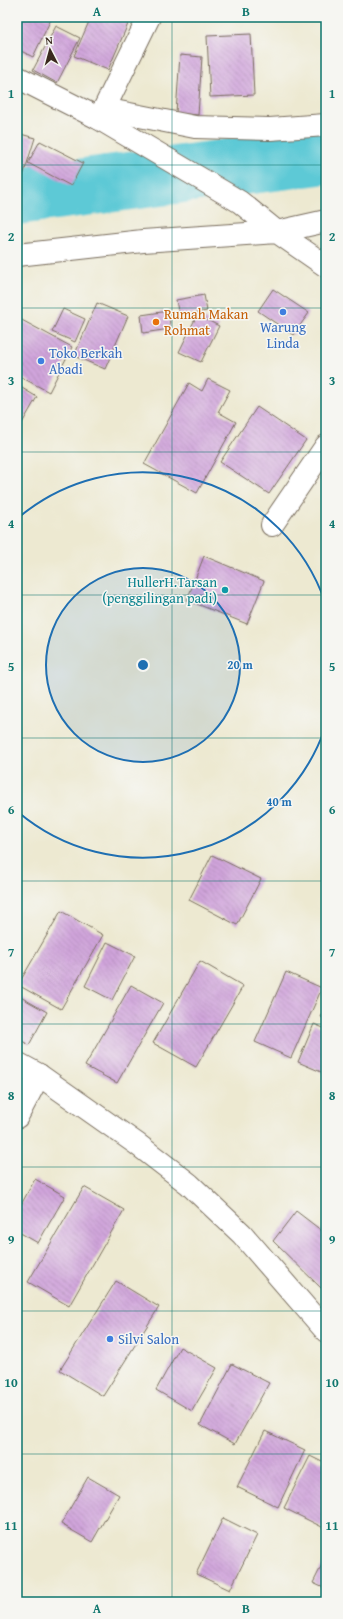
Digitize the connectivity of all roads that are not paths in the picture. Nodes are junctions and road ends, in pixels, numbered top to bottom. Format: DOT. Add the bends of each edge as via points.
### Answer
graph roads {
  1 [pos="149,17"];
  2 [pos="17,77"];
  3 [pos="101,114"];
  4 [pos="326,125"];
  5 [pos="326,220"];
  6 [pos="277,232"];
  7 [pos="17,255"];
  8 [pos="326,266"];
  9 [pos="326,446"];
  10 [pos="272,525"];
  11 [pos="17,1063"];
  12 [pos="39,1075"];
  13 [pos="17,1117"];
  14 [pos="326,1331"];
  1 -- 3 [label="street"];
  2 -- 3 [label="street"];
  3 -- 4 [label="street" via="195,127 270,129"];
  3 -- 6 [label="street" via="150,149 240,202"];
  5 -- 6 [label="street"];
  6 -- 7 [label="street"];
  6 -- 8 [label="street"];
  9 -- 10 [label="street"];
  11 -- 12 [label="street"];
  12 -- 13 [label="street"];
  12 -- 14 [label="street" via="189,1184 242,1234"];
}
